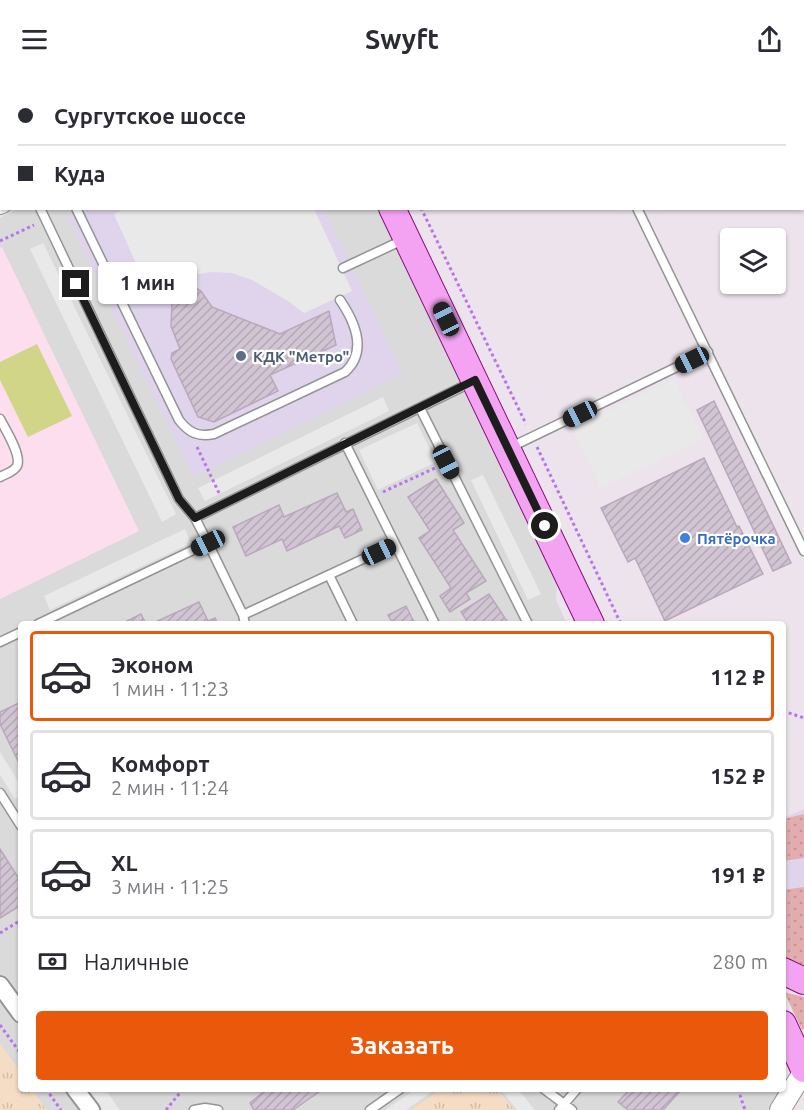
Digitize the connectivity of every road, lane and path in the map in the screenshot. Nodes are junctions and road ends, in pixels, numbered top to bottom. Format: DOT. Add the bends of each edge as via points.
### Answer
graph roads {
  1 [pos="41,210"];
  2 [pos="77,210"];
  3 [pos="393,210"];
  4 [pos="422,210"];
  5 [pos="638,210"];
  6 [pos="406,238"];
  7 [pos="343,268"];
  8 [pos="150,282"];
  9 [pos="119,297"];
  10 [pos="340,300"];
  11 [pos="708,352"];
  12 [pos="475,380"];
  13 [pos="420,408"];
  14 [pos="0,419"];
  15 [pos="533,438"];
  16 [pos="345,443"];
  17 [pos="508,448"];
  18 [pos="446,462"];
  19 [pos="0,477"];
  20 [pos="373,497"];
  21 [pos="195,518"];
  22 [pos="208,543"];
  23 [pos="395,544"];
  24 [pos="804,551"];
  25 [pos="329,575"];
  26 [pos="244,620"];
  27 [pos="46,621"];
  28 [pos="352,621"];
  29 [pos="434,621"];
  30 [pos="526,621"];
  31 [pos="590,621"];
  32 [pos="620,621"];
  33 [pos="18,633"];
  34 [pos="0,642"];
  35 [pos="786,712"];
  36 [pos="804,718"];
  37 [pos="0,793"];
  38 [pos="18,821"];
  39 [pos="18,922"];
  40 [pos="0,933"];
  41 [pos="786,972"];
  42 [pos="804,981"];
  43 [pos="0,985"];
  44 [pos="18,1010"];
  45 [pos="0,1024"];
  46 [pos="786,1031"];
  47 [pos="18,1050"];
  48 [pos="804,1070"];
  49 [pos="48,1092"];
  50 [pos="77,1092"];
  51 [pos="181,1092"];
  52 [pos="396,1092"];
  53 [pos="547,1092"];
  54 [pos="575,1092"];
  55 [pos="739,1092"];
  56 [pos="565,1108"];
  57 [pos="62,1110"];
  58 [pos="91,1110"];
  59 [pos="166,1110"];
  60 [pos="194,1110"];
  61 [pos="218,1110"];
  62 [pos="370,1110"];
  63 [pos="745,1110"];
  64 [pos="780,1110"];
  1 -- 21 [label="lane" via="179,499"];
  2 -- 9 [label="lane"];
  3 -- 6 [label="main road"];
  4 -- 15 [label="path"];
  5 -- 11 [label="lane"];
  6 -- 7 [label="lane"];
  6 -- 12 [label="main road"];
  8 -- 9 [label="lane"];
  9 -- 10 [label="lane" via="179,420 187,429 204,436 345,372 352,365 357,356 357,341"];
  11 -- 15 [label="lane"];
  11 -- 24 [label="lane"];
  12 -- 13 [label="lane"];
  12 -- 17 [label="main road"];
  13 -- 16 [label="lane"];
  13 -- 18 [label="lane"];
  14 -- 19 [label="lane" via="18,460 13,471"];
  15 -- 17 [label="lane"];
  15 -- 32 [label="path"];
  16 -- 20 [label="lane"];
  16 -- 21 [label="lane"];
  17 -- 31 [label="main road"];
  18 -- 20 [label="path"];
  18 -- 30 [label="lane"];
  20 -- 23 [label="lane"];
  21 -- 22 [label="lane"];
  22 -- 26 [label="lane"];
  22 -- 27 [label="lane"];
  23 -- 25 [label="lane"];
  23 -- 29 [label="lane"];
  25 -- 26 [label="lane"];
  25 -- 28 [label="lane"];
  33 -- 34 [label="lane"];
  35 -- 36 [label="path"];
  37 -- 38 [label="lane"];
  39 -- 40 [label="path"];
  41 -- 42 [label="main road"];
  43 -- 44 [label="street"];
  45 -- 47 [label="path"];
  46 -- 48 [label="main road"];
  48 -- 64 [label="street"];
  49 -- 57 [label="path"];
  50 -- 58 [label="street"];
  51 -- 59 [label="path"];
  52 -- 62 [label="lane"];
  53 -- 56 [label="lane"];
  54 -- 56 [label="lane"];
  55 -- 63 [label="path"];
  60 -- 61 [label="lane"];
}
